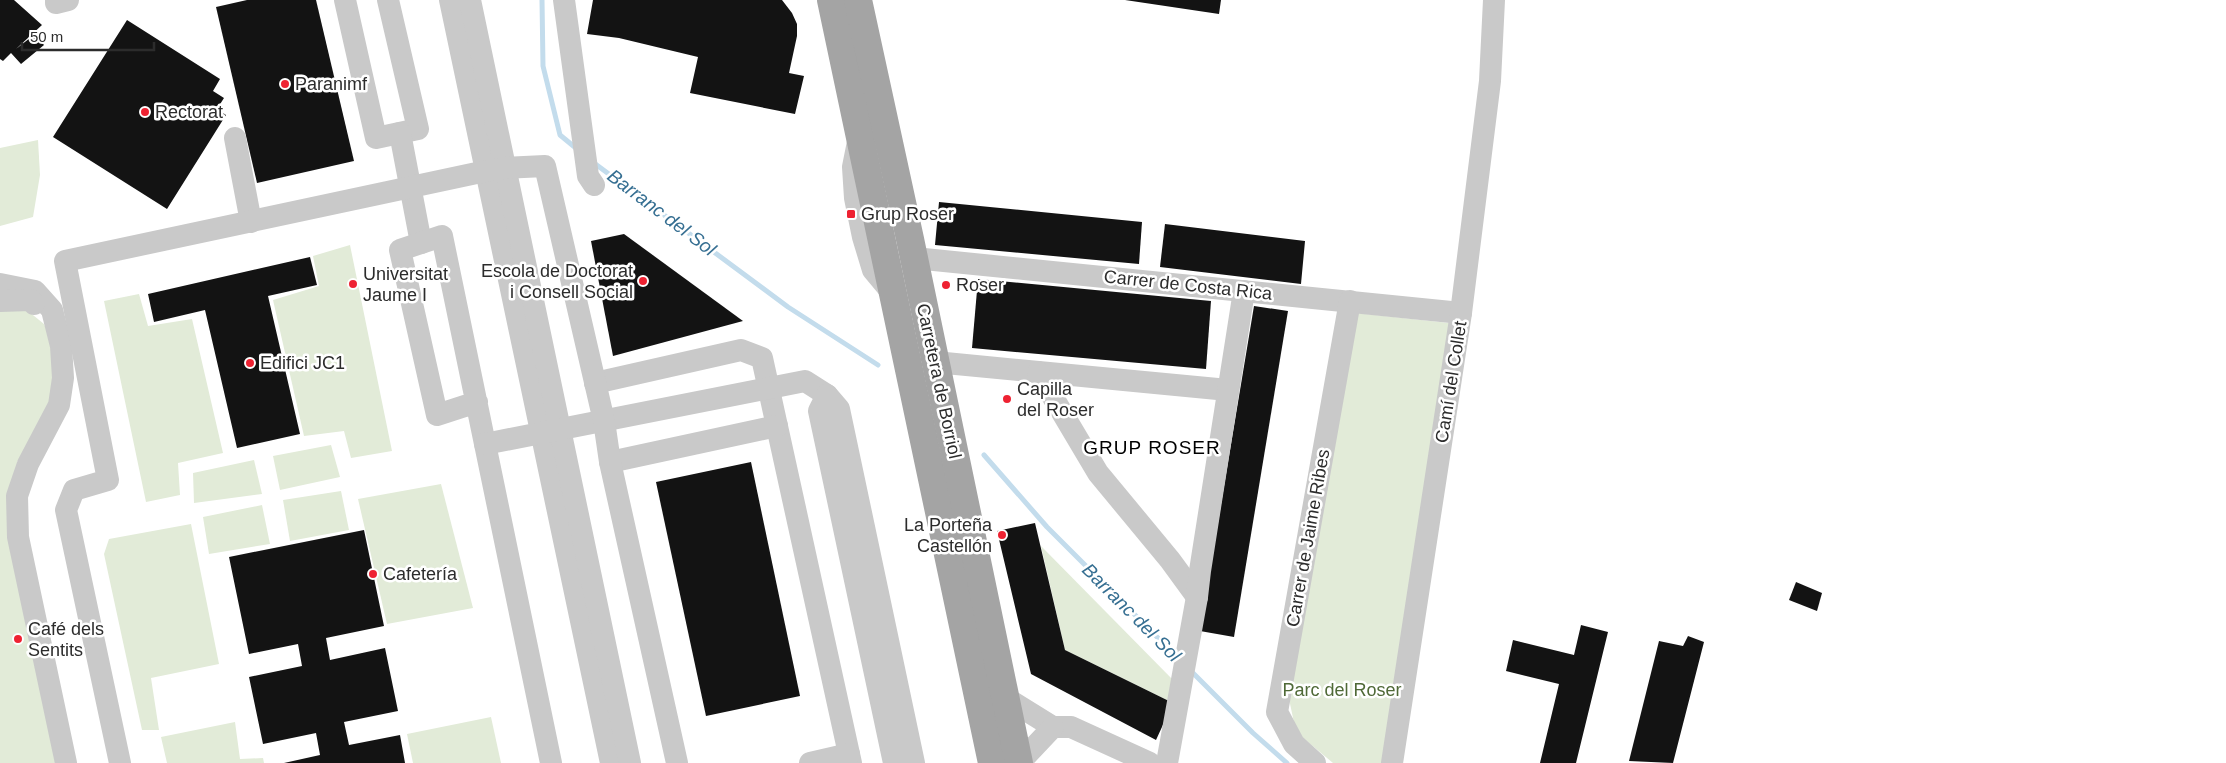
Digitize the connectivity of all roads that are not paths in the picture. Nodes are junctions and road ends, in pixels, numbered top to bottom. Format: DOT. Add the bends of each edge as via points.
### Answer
graph roads {
  1 [pos="56,0"];
  2 [pos="68,0"];
  3 [pos="345,0"];
  4 [pos="388,0"];
  5 [pos="450,0"];
  6 [pos="470,0"];
  7 [pos="564,0"];
  8 [pos="831,0"];
  9 [pos="858,0"];
  10 [pos="1494,0"];
  11 [pos="400,133"];
  12 [pos="235,138"];
  13 [pos="495,170"];
  14 [pos="594,185"];
  15 [pos="411,186"];
  16 [pos="251,222"];
  17 [pos="421,243"];
  18 [pos="914,258"];
  19 [pos="0,266"];
  20 [pos="0,284"];
  21 [pos="1244,290"];
  22 [pos="0,301"];
  23 [pos="1350,301"];
  24 [pos="52,310"];
  25 [pos="1461,313"];
  26 [pos="61,346"];
  27 [pos="935,362"];
  28 [pos="1038,372"];
  29 [pos="595,383"];
  30 [pos="769,389"];
  31 [pos="1228,390"];
  32 [pos="827,395"];
  33 [pos="477,402"];
  34 [pos="604,421"];
  35 [pos="777,426"];
  36 [pos="551,432"];
  37 [pos="485,444"];
  38 [pos="610,462"];
  39 [pos="1170,560"];
  40 [pos="1200,571"];
  41 [pos="1197,597"];
  42 [pos="1006,698"];
  43 [pos="1053,727"];
  44 [pos="850,758"];
  45 [pos="66,763"];
  46 [pos="120,763"];
  47 [pos="551,763"];
  48 [pos="611,763"];
  49 [pos="630,763"];
  50 [pos="677,763"];
  51 [pos="810,763"];
  52 [pos="894,763"];
  53 [pos="914,763"];
  54 [pos="992,763"];
  55 [pos="1019,763"];
  56 [pos="1150,763"];
  57 [pos="1167,763"];
  58 [pos="1315,763"];
  59 [pos="1392,763"];
  1 -- 2 [label="street" via="56,3"];
  3 -- 11 [label="street" via="376,138"];
  4 -- 11 [label="street" via="418,129"];
  5 -- 13 [label="street"];
  6 -- 13 [label="street"];
  7 -- 14 [label="street" via="588,176"];
  8 -- 54 [label="main road, Carretera de Borriol"];
  9 -- 18 [label="main road, Carretera de Borriol"];
  10 -- 25 [label="street, Camí del Collet" via="1490,81"];
  11 -- 15 [label="street"];
  12 -- 16 [label="street"];
  13 -- 15 [label="street"];
  13 -- 29 [label="street" via="545,166"];
  13 -- 36 [label="street"];
  15 -- 16 [label="street"];
  15 -- 17 [label="street"];
  16 -- 46 [label="street" via="65,265 108,480 74,490 66,510"];
  17 -- 33 [label="street" via="442,236"];
  17 -- 33 [label="street" via="400,250 436,415"];
  18 -- 21 [label="street, Carrer de Costa Rica"];
  18 -- 27 [label="main road, Carretera de Borriol"];
  19 -- 24 [label="street" via="33,280 46,292"];
  20 -- 24 [label="street" via="35,290"];
  21 -- 23 [label="street, Carrer de Costa Rica"];
  21 -- 31 [label="street"];
  22 -- 26 [label="street" via="30,300 44,313"];
  23 -- 25 [label="street, Carrer de Costa Rica"];
  23 -- 58 [label="street, Carrer de Jaime Ribes" via="1277,712 1294,744"];
  24 -- 26 [label="street"];
  25 -- 59 [label="street, Camí del Collet"];
  26 -- 45 [label="street" via="63,378 59,405 28,464 17,496 18,536"];
  27 -- 28 [label="street"];
  27 -- 42 [label="main road, Carretera de Borriol"];
  28 -- 31 [label="street"];
  28 -- 39 [label="street" via="1098,473"];
  29 -- 30 [label="street" via="741,350 762,358"];
  29 -- 34 [label="street"];
  30 -- 32 [label="street" via="805,381"];
  30 -- 34 [label="street"];
  30 -- 35 [label="street"];
  31 -- 40 [label="street"];
  32 -- 52 [label="street" via="818,411"];
  32 -- 53 [label="street" via="840,409"];
  33 -- 37 [label="street"];
  34 -- 36 [label="street"];
  34 -- 38 [label="street"];
  35 -- 38 [label="street"];
  35 -- 44 [label="street"];
  36 -- 37 [label="street"];
  36 -- 48 [label="street"];
  36 -- 49 [label="street"];
  37 -- 47 [label="street"];
  38 -- 50 [label="street"];
  39 -- 40 [label="street"];
  39 -- 41 [label="street"];
  40 -- 41 [label="street"];
  41 -- 57 [label="street"];
  42 -- 43 [label="street"];
  42 -- 55 [label="main road, Carretera de Borriol"];
  43 -- 55 [label="street"];
  43 -- 56 [label="street" via="1071,727"];
  44 -- 51 [label="street"];
}
